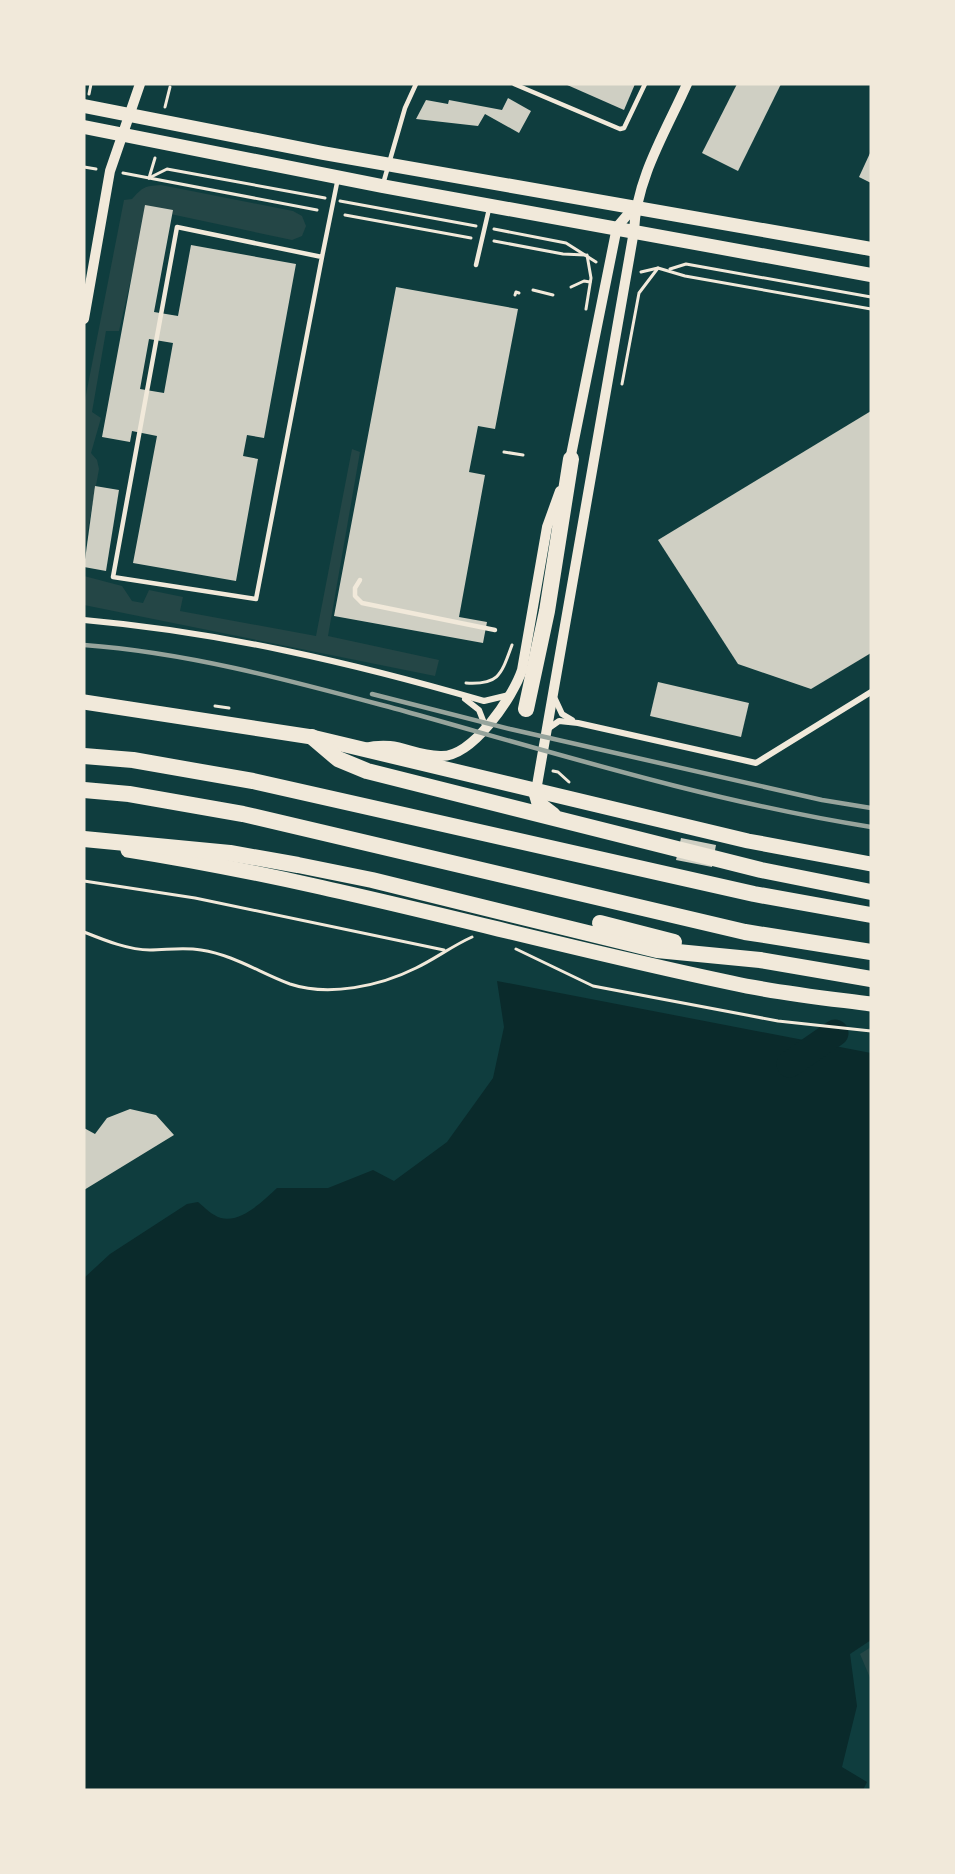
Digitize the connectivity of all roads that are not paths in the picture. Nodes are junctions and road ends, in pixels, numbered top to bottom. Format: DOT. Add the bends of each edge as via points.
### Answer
graph roads {
  1 [pos="140,84"];
  2 [pos="416,84"];
  3 [pos="514,84"];
  4 [pos="645,84"];
  5 [pos="687,84"];
  6 [pos="86,101"];
  7 [pos="128,113"];
  8 [pos="84,127"];
  9 [pos="121,134"];
  10 [pos="388,164"];
  11 [pos="338,178"];
  12 [pos="382,186"];
  13 [pos="490,204"];
  14 [pos="635,206"];
  15 [pos="617,228"];
  16 [pos="634,231"];
  17 [pos="871,249"];
  18 [pos="322,257"];
  19 [pos="476,265"];
  20 [pos="871,274"];
  21 [pos="84,319"];
  22 [pos="571,459"];
  23 [pos="360,580"];
  24 [pos="84,620"];
  25 [pos="495,630"];
  26 [pos="448,691"];
  27 [pos="554,692"];
  28 [pos="871,692"];
  29 [pos="510,694"];
  30 [pos="84,702"];
  31 [pos="526,709"];
  32 [pos="578,723"];
  33 [pos="549,728"];
  34 [pos="486,729"];
  35 [pos="312,737"];
  36 [pos="362,748"];
  37 [pos="84,756"];
  38 [pos="84,790"];
  39 [pos="536,791"];
  40 [pos="577,823"];
  41 [pos="84,839"];
  42 [pos="84,844"];
  43 [pos="871,864"];
  44 [pos="871,892"];
  45 [pos="871,915"];
  46 [pos="600,923"];
  47 [pos="871,952"];
  48 [pos="760,960"];
  49 [pos="871,979"];
  50 [pos="871,1004"];
  1 -- 7 [label="street"];
  2 -- 10 [label="lane"];
  3 -- 4 [label="lane" via="620,129 624,128"];
  5 -- 14 [label="street"];
  6 -- 7 [label="main road"];
  7 -- 9 [label="street"];
  7 -- 10 [label="main road"];
  8 -- 9 [label="main road"];
  9 -- 11 [label="main road"];
  9 -- 21 [label="street" via="110,171"];
  10 -- 12 [label="lane"];
  10 -- 14 [label="main road"];
  11 -- 12 [label="main road"];
  11 -- 18 [label="lane"];
  12 -- 13 [label="main road"];
  13 -- 15 [label="main road"];
  13 -- 19 [label="lane"];
  14 -- 15 [label="street"];
  14 -- 16 [label="street"];
  14 -- 17 [label="main road"];
  15 -- 16 [label="main road"];
  15 -- 22 [label="street"];
  16 -- 20 [label="main road"];
  16 -- 27 [label="street"];
  18 -- 18 [label="lane" via="256,599 113,577 177,227"];
  22 -- 29 [label="street" via="547,527 522,670"];
  22 -- 31 [label="highway" via="547,611"];
  23 -- 25 [label="lane" via="355,596 362,603"];
  24 -- 26 [label="street" via="152,626 306,655"];
  26 -- 29 [label="street" via="484,701"];
  26 -- 34 [label="street" via="475,704"];
  27 -- 32 [label="street" via="562,714"];
  27 -- 33 [label="street"];
  28 -- 32 [label="street" via="763,759 748,763"];
  29 -- 34 [label="street"];
  30 -- 35 [label="highway"];
  32 -- 33 [label="street" via="560,721"];
  33 -- 39 [label="street"];
  34 -- 36 [label="street" via="452,755 382,744"];
  35 -- 36 [label="highway"];
  35 -- 40 [label="highway" via="338,759 367,771"];
  36 -- 39 [label="highway"];
  37 -- 45 [label="highway" via="133,760 252,781 754,894"];
  38 -- 47 [label="highway" via="243,814 745,932"];
  39 -- 40 [label="highway" via="542,809"];
  39 -- 43 [label="highway" via="748,842"];
  40 -- 44 [label="highway" via="761,870"];
  41 -- 48 [label="highway" via="184,847 276,861 372,880 657,950"];
  42 -- 50 [label="highway" via="264,873 734,984"];
  46 -- 48 [label="highway"];
  48 -- 49 [label="highway"];
}
